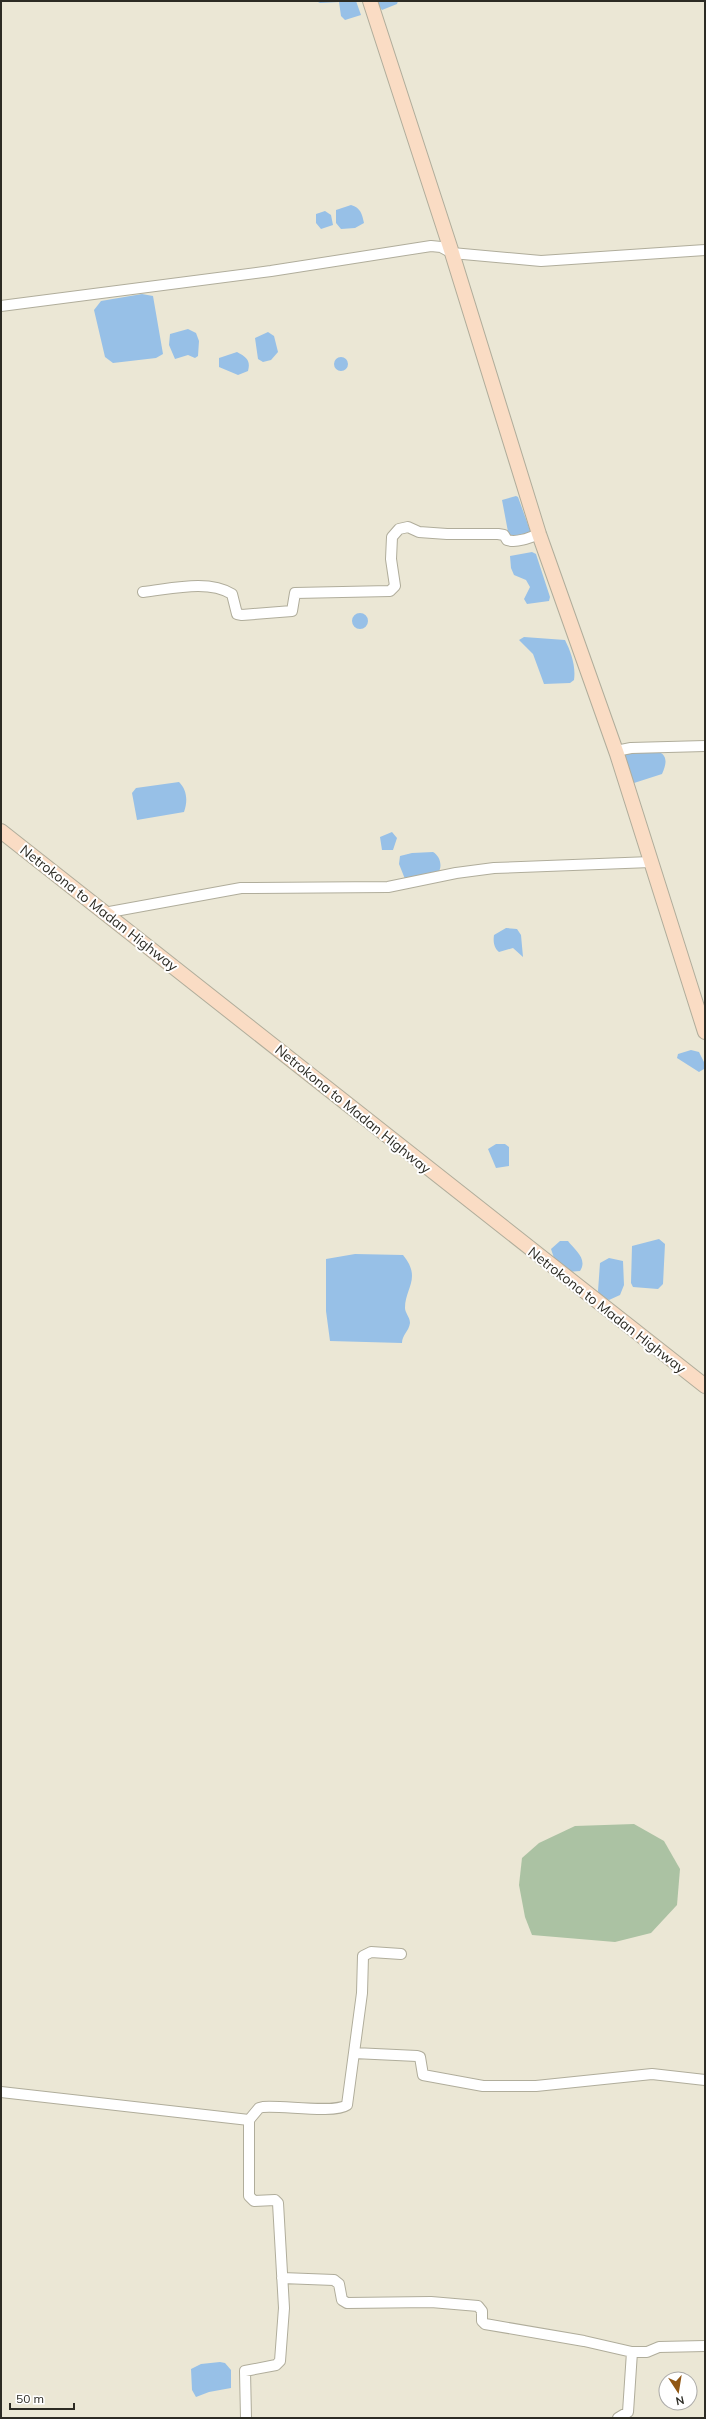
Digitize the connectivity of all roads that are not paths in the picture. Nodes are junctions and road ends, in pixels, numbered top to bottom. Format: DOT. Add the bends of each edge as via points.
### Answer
graph roads {
  1 [pos="370,1"];
  2 [pos="705,250"];
  3 [pos="452,253"];
  4 [pos="1,306"];
  5 [pos="539,534"];
  6 [pos="144,592"];
  7 [pos="705,746"];
  8 [pos="617,754"];
  9 [pos="1,831"];
  10 [pos="651,862"];
  11 [pos="104,913"];
  12 [pos="705,1032"];
  13 [pos="705,1386"];
  14 [pos="401,1954"];
  15 [pos="354,2053"];
  16 [pos="705,2080"];
  17 [pos="1,2092"];
  18 [pos="249,2120"];
  19 [pos="282,2278"];
  20 [pos="705,2346"];
  21 [pos="632,2352"];
  22 [pos="246,2418"];
  23 [pos="618,2418"];
  1 -- 3 [label="main road"];
  2 -- 3 [label="street" via="541,261"];
  3 -- 4 [label="street" via="445,248 431,246 271,271"];
  3 -- 5 [label="main road"];
  5 -- 6 [label="street" via="528,539 511,541 498,534 446,534 419,532 408,527 399,529 392,537 391,559 395,586 390,592 295,593 292,611 237,614 232,594 222,588 188,587"];
  5 -- 8 [label="main road"];
  7 -- 8 [label="street" via="632,748 621,750"];
  8 -- 10 [label="main road"];
  9 -- 11 [label="main road, Netrokona to Madan Highway"];
  10 -- 11 [label="street" via="494,868 388,887 241,888"];
  10 -- 12 [label="main road"];
  11 -- 13 [label="main road, Netrokona to Madan Highway"];
  14 -- 15 [label="street" via="371,1952 363,1956 362,1993"];
  15 -- 16 [label="street" via="417,2056 420,2057 423,2075 483,2086 536,2086 652,2074"];
  15 -- 18 [label="street" via="348,2101 344,2107 261,2107"];
  17 -- 18 [label="street"];
  18 -- 19 [label="street" via="249,2196 254,2201 277,2202"];
  19 -- 21 [label="street" via="334,2280 340,2287 342,2300 346,2303 431,2302 478,2306 485,2324"];
  19 -- 22 [label="street" via="284,2308 281,2358 276,2365 245,2370"];
  20 -- 21 [label="street" via="659,2347 647,2352"];
  21 -- 23 [label="street" via="628,2412"];
}
